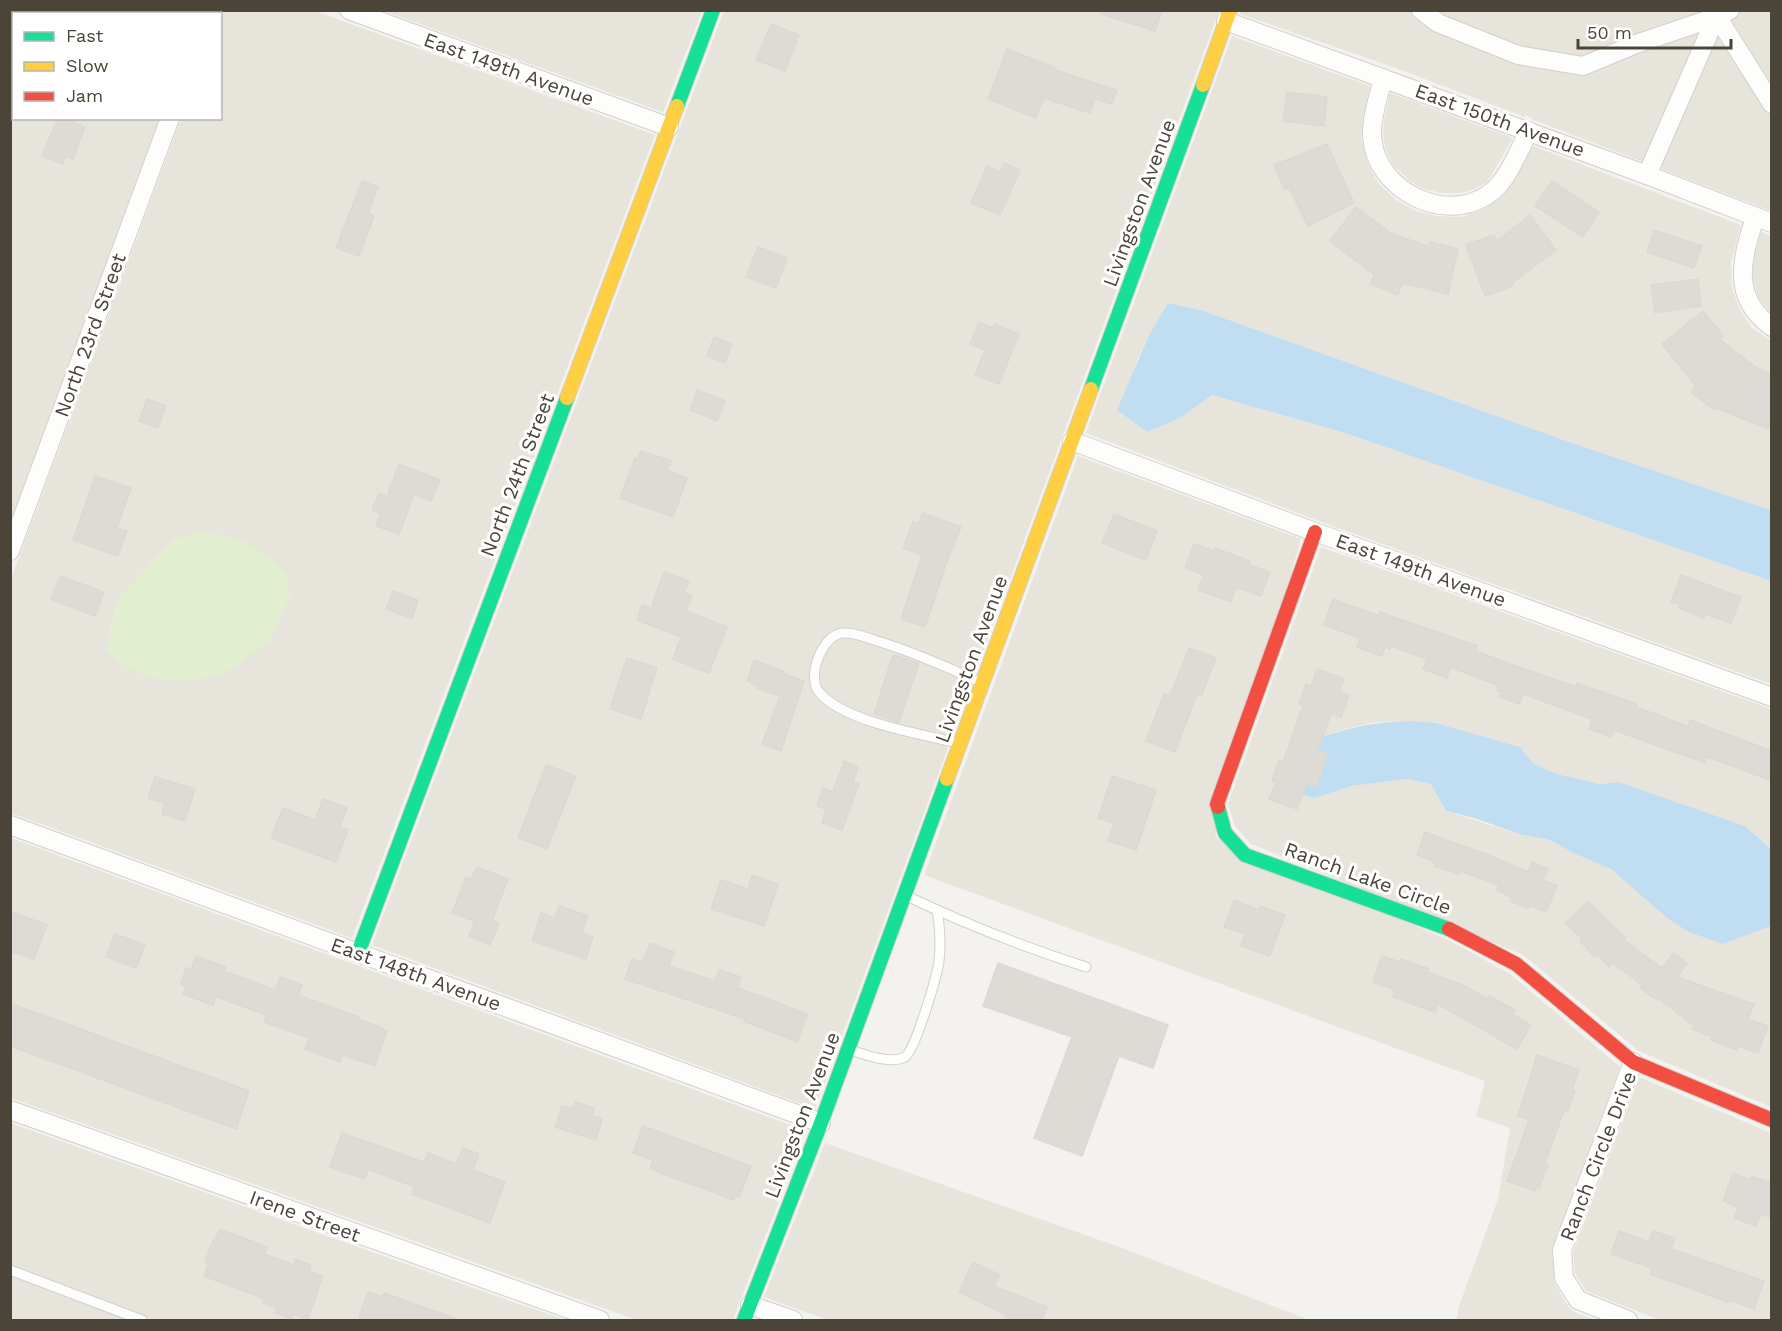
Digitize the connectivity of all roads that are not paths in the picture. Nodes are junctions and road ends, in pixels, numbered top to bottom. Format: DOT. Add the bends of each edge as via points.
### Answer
graph roads {
  1 [pos="349,10"];
  2 [pos="713,10"];
  3 [pos="1421,10"];
  4 [pos="1720,13"];
  5 [pos="1228,16"];
  6 [pos="1383,78"];
  7 [pos="1772,104"];
  8 [pos="169,120"];
  9 [pos="669,127"];
  10 [pos="1529,131"];
  11 [pos="1647,175"];
  12 [pos="1763,220"];
  13 [pos="1772,327"];
  14 [pos="1072,441"];
  15 [pos="1315,532"];
  16 [pos="10,551"];
  17 [pos="983,683"];
  18 [pos="1772,697"];
  19 [pos="960,744"];
  20 [pos="10,825"];
  21 [pos="905,895"];
  22 [pos="937,910"];
  23 [pos="358,953"];
  24 [pos="1086,967"];
  25 [pos="848,1049"];
  26 [pos="1633,1062"];
  27 [pos="10,1110"];
  28 [pos="1772,1120"];
  29 [pos="821,1123"];
  30 [pos="10,1270"];
  31 [pos="747,1313"];
  32 [pos="142,1320"];
  33 [pos="600,1320"];
  34 [pos="793,1320"];
  35 [pos="1628,1320"];
  1 -- 9 [label="street, East 149th Avenue"];
  2 -- 9 [label="street, North 24th Street"];
  3 -- 4 [label="street" via="1438,23 1518,55 1583,66"];
  4 -- 7 [label="street"];
  4 -- 11 [label="street"];
  5 -- 6 [label="street, East 150th Avenue"];
  5 -- 14 [label="street, Livingston Avenue"];
  6 -- 10 [label="street, East 150th Avenue"];
  6 -- 10 [label="street" via="1373,120 1376,156 1386,174 1419,200 1462,205 1480,199 1495,189"];
  8 -- 16 [label="street, North 23rd Street"];
  9 -- 23 [label="street, North 24th Street"];
  10 -- 11 [label="street, East 150th Avenue"];
  11 -- 12 [label="street, East 150th Avenue"];
  12 -- 13 [label="street" via="1742,265 1742,283 1749,303 1760,319"];
  14 -- 15 [label="street, East 149th Avenue"];
  14 -- 17 [label="street, Livingston Avenue"];
  15 -- 18 [label="street, East 149th Avenue"];
  15 -- 26 [label="street, Ranch Lake Circle" via="1217,804 1225,833 1245,855 1456,932 1516,964"];
  17 -- 19 [label="street, Livingston Avenue"];
  17 -- 19 [label="lane" via="906,649 850,633 840,633 821,651 813,683 847,713"];
  19 -- 21 [label="street, Livingston Avenue"];
  20 -- 23 [label="street, East 148th Avenue"];
  21 -- 22 [label="lane"];
  21 -- 25 [label="street, Livingston Avenue"];
  22 -- 24 [label="lane" via="1023,947"];
  22 -- 25 [label="lane" via="941,930 939,964 908,1055 889,1059"];
  23 -- 29 [label="street, East 148th Avenue"];
  25 -- 29 [label="street, Livingston Avenue"];
  26 -- 28 [label="street, Ranch Lake Circle"];
  26 -- 35 [label="street, Ranch Circle Drive" via="1562,1251 1564,1278 1578,1300"];
  27 -- 33 [label="street, Irene Street"];
  29 -- 31 [label="street, Livingston Avenue"];
  30 -- 32 [label="lane"];
  31 -- 34 [label="street"];
}
